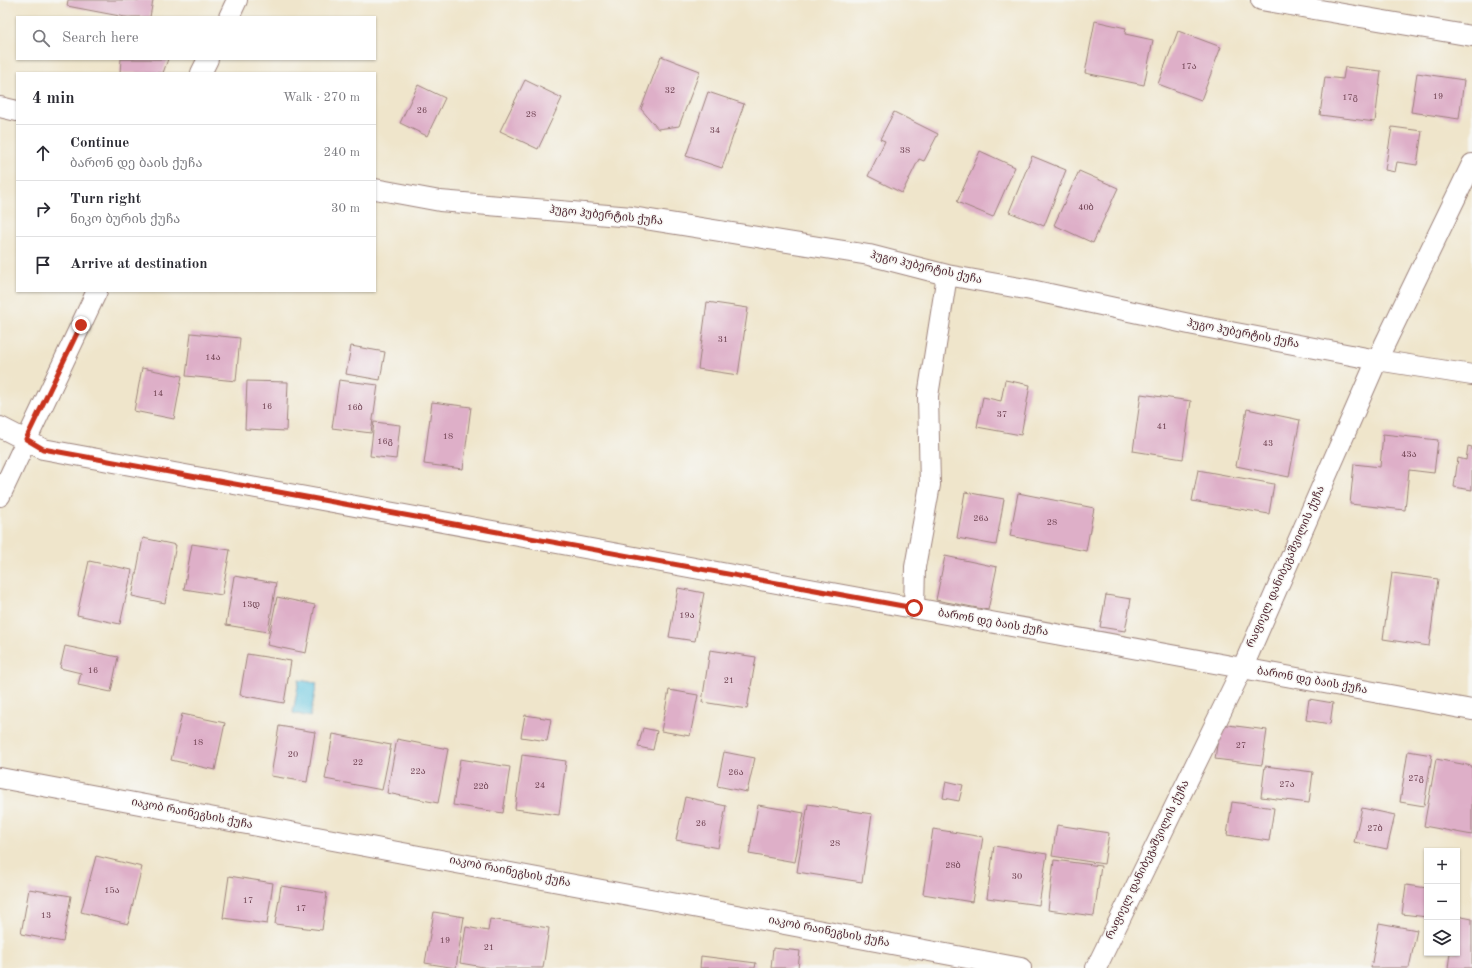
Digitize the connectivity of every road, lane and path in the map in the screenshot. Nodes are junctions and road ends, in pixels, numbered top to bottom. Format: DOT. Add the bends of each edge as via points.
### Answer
graph roads {
  1 [pos="237,0"];
  2 [pos="1261,0"];
  3 [pos="1303,3"];
  4 [pos="229,16"];
  5 [pos="1472,36"];
  6 [pos="208,60"];
  7 [pos="202,72"];
  8 [pos="0,107"];
  9 [pos="16,111"];
  10 [pos="1472,164"];
  11 [pos="376,189"];
  12 [pos="947,275"];
  13 [pos="97,292"];
  14 [pos="1377,360"];
  15 [pos="1472,375"];
  16 [pos="0,427"];
  17 [pos="26,439"];
  18 [pos="0,496"];
  19 [pos="914,608"];
  20 [pos="1242,669"];
  21 [pos="1472,710"];
  22 [pos="0,778"];
  23 [pos="1021,968"];
  24 [pos="1096,968"];
  1 -- 4 [label="street"];
  2 -- 3 [label="street"];
  3 -- 5 [label="street"];
  6 -- 7 [label="street"];
  8 -- 9 [label="street"];
  10 -- 14 [label="street, რაფიელ დანიბეგაშვილის ქუჩა"];
  11 -- 12 [label="street, ჰუგო ჰუბერტის ქუჩა" via="440,201 632,217 869,255"];
  12 -- 14 [label="street, ჰუგო ჰუბერტის ქუჩა"];
  12 -- 19 [label="street" via="928,396 930,485 915,567"];
  13 -- 17 [label="street"];
  14 -- 15 [label="street, ჰუგო ჰუბერტის ქუჩა"];
  14 -- 20 [label="street, რაფიელ დანიბეგაშვილის ქუჩა"];
  16 -- 17 [label="street, ბარონ დე ბაის ქუჩა"];
  17 -- 18 [label="street"];
  17 -- 19 [label="street, ბარონ დე ბაის ქუჩა" via="43,449"];
  19 -- 20 [label="street, ბარონ დე ბაის ქუჩა"];
  20 -- 21 [label="street, ბარონ დე ბაის ქუჩა"];
  20 -- 24 [label="street, რაფიელ დანიბეგაშვილის ქუჩა"];
  22 -- 23 [label="street, იაკობ რაინეგსის ქუჩა"];
}
